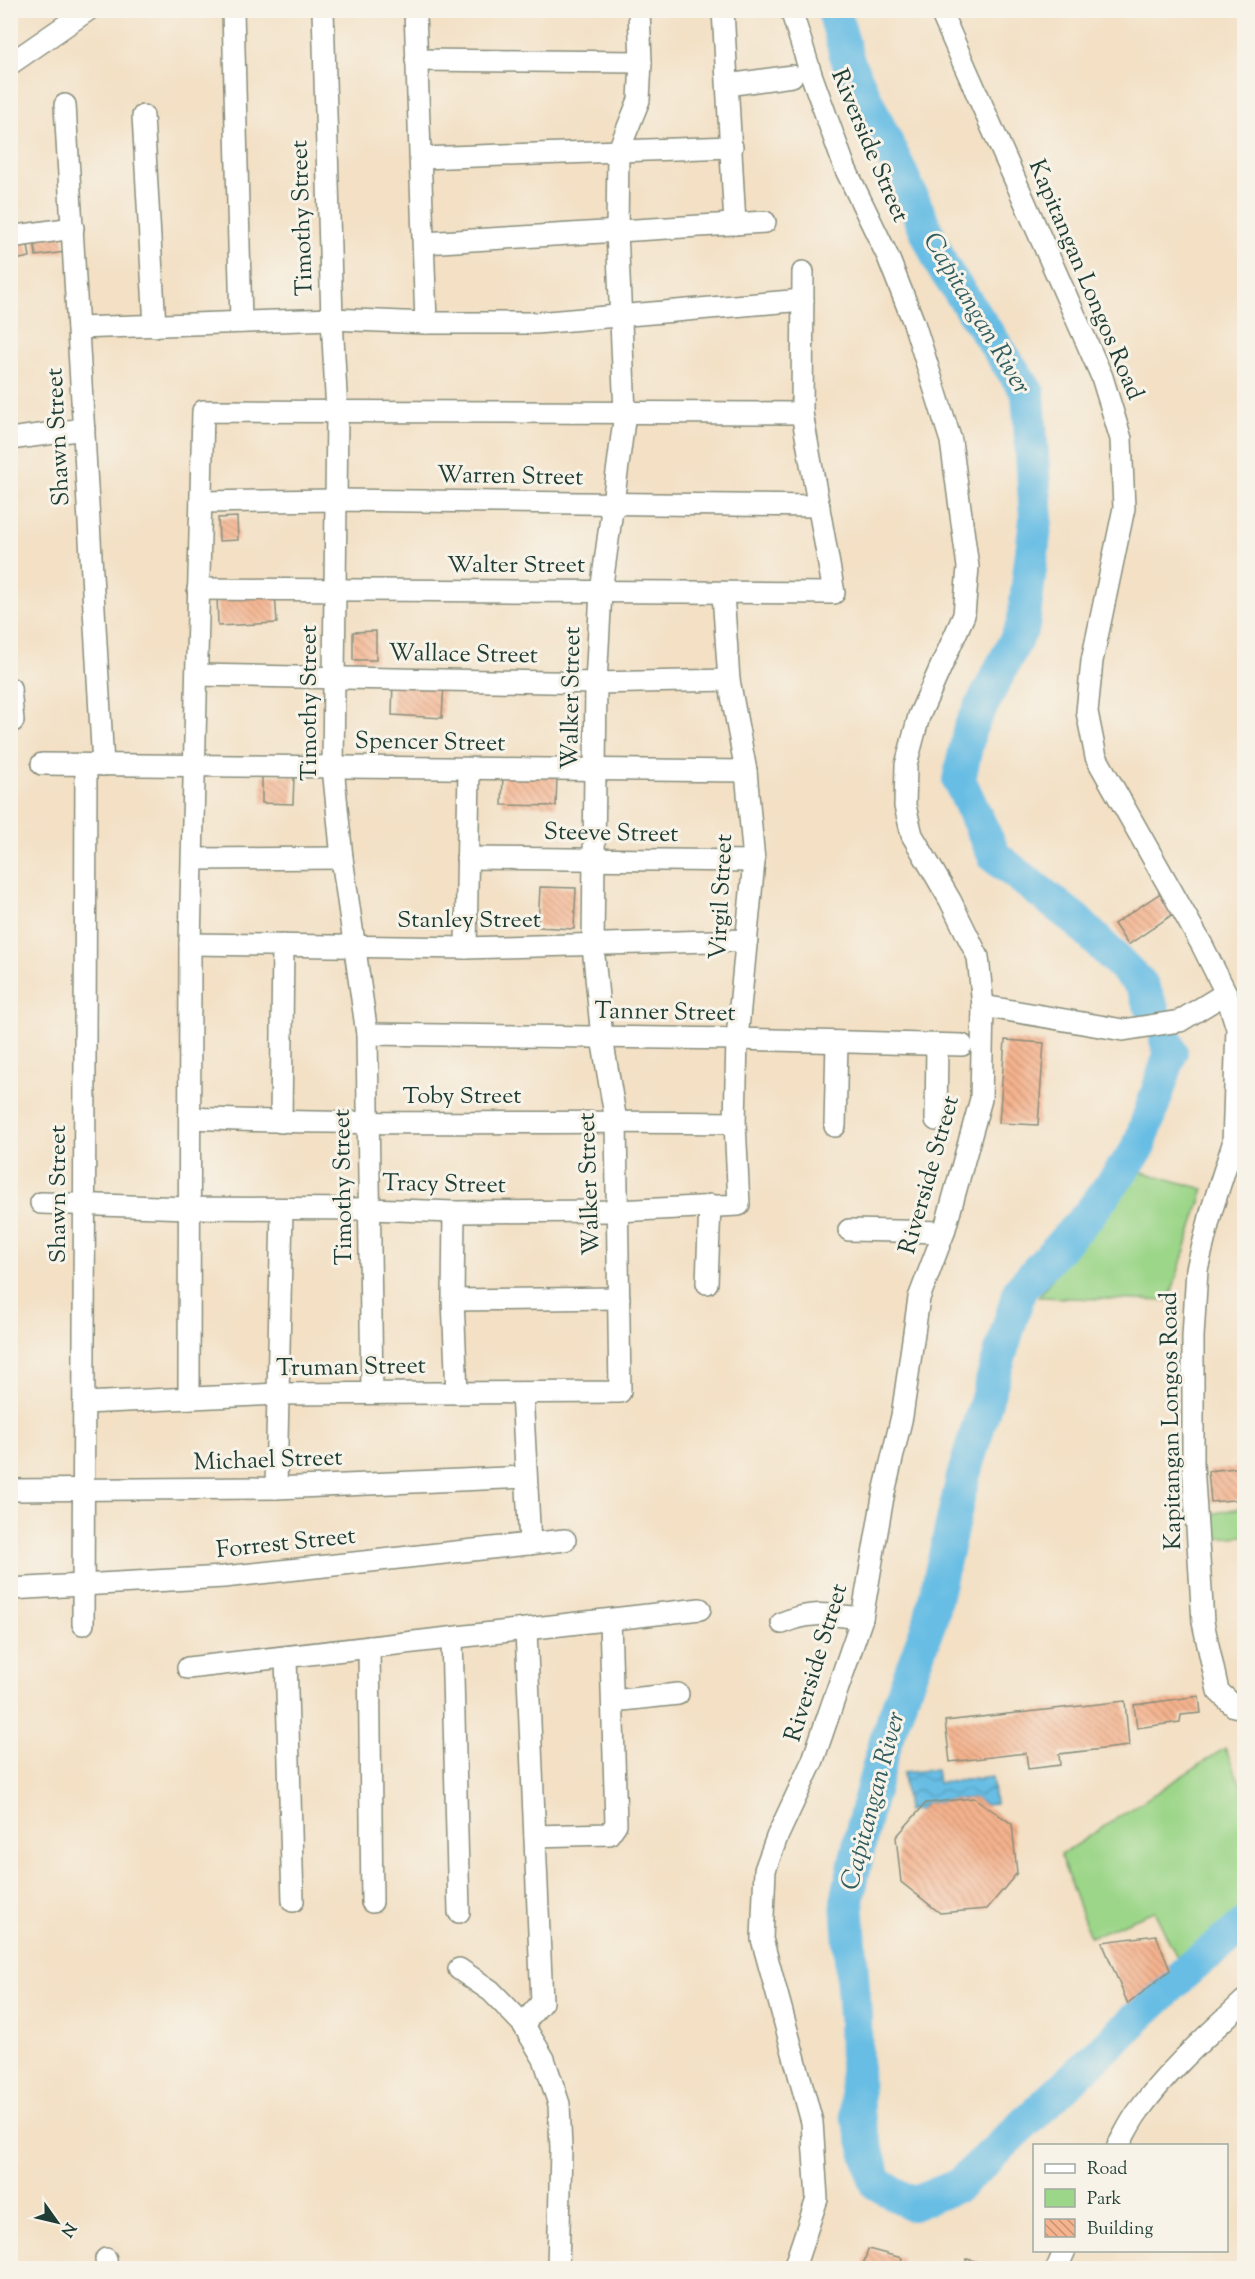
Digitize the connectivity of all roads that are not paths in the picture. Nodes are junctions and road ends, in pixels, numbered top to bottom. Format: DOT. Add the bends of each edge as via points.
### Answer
graph roads {
  1 [pos="88,10"];
  2 [pos="232,10"];
  3 [pos="322,10"];
  4 [pos="414,10"];
  5 [pos="639,10"];
  6 [pos="723,10"];
  7 [pos="791,10"];
  8 [pos="940,10"];
  9 [pos="416,60"];
  10 [pos="640,62"];
  11 [pos="10,64"];
  12 [pos="792,76"];
  13 [pos="728,85"];
  14 [pos="65,105"];
  15 [pos="143,116"];
  16 [pos="732,147"];
  17 [pos="618,152"];
  18 [pos="421,158"];
  19 [pos="765,222"];
  20 [pos="735,224"];
  21 [pos="73,228"];
  22 [pos="617,231"];
  23 [pos="10,237"];
  24 [pos="424,243"];
  25 [pos="803,272"];
  26 [pos="802,300"];
  27 [pos="621,317"];
  28 [pos="332,320"];
  29 [pos="241,322"];
  30 [pos="426,323"];
  31 [pos="154,326"];
  32 [pos="78,328"];
  33 [pos="337,413"];
  34 [pos="625,413"];
  35 [pos="802,413"];
  36 [pos="84,429"];
  37 [pos="10,439"];
  38 [pos="336,500"];
  39 [pos="201,502"];
  40 [pos="614,504"];
  41 [pos="819,506"];
  42 [pos="198,589"];
  43 [pos="335,591"];
  44 [pos="601,592"];
  45 [pos="723,594"];
  46 [pos="197,675"];
  47 [pos="336,678"];
  48 [pos="729,680"];
  49 [pos="596,683"];
  50 [pos="10,688"];
  51 [pos="13,721"];
  52 [pos="42,764"];
  53 [pos="95,765"];
  54 [pos="195,766"];
  55 [pos="333,767"];
  56 [pos="469,769"];
  57 [pos="596,770"];
  58 [pos="746,771"];
  59 [pos="342,858"];
  60 [pos="467,858"];
  61 [pos="595,858"];
  62 [pos="193,859"];
  63 [pos="754,861"];
  64 [pos="747,940"];
  65 [pos="190,944"];
  66 [pos="283,945"];
  67 [pos="593,946"];
  68 [pos="356,947"];
  69 [pos="466,948"];
  70 [pos="1226,993"];
  71 [pos="983,1006"];
  72 [pos="367,1034"];
  73 [pos="602,1038"];
  74 [pos="737,1039"];
  75 [pos="837,1042"];
  76 [pos="937,1045"];
  77 [pos="962,1045"];
  78 [pos="190,1118"];
  79 [pos="936,1120"];
  80 [pos="616,1121"];
  81 [pos="281,1122"];
  82 [pos="369,1123"];
  83 [pos="735,1123"];
  84 [pos="835,1126"];
  85 [pos="41,1203"];
  86 [pos="84,1204"];
  87 [pos="710,1205"];
  88 [pos="739,1205"];
  89 [pos="188,1208"];
  90 [pos="282,1209"];
  91 [pos="369,1209"];
  92 [pos="617,1211"];
  93 [pos="454,1212"];
  94 [pos="849,1230"];
  95 [pos="944,1232"];
  96 [pos="707,1283"];
  97 [pos="619,1298"];
  98 [pos="453,1300"];
  99 [pos="620,1392"];
  100 [pos="372,1393"];
  101 [pos="458,1393"];
  102 [pos="522,1393"];
  103 [pos="278,1394"];
  104 [pos="189,1398"];
  105 [pos="84,1403"];
  106 [pos="526,1477"];
  107 [pos="276,1488"];
  108 [pos="10,1490"];
  109 [pos="84,1490"];
  110 [pos="565,1540"];
  111 [pos="530,1544"];
  112 [pos="83,1586"];
  113 [pos="10,1589"];
  114 [pos="700,1610"];
  115 [pos="862,1618"];
  116 [pos="610,1620"];
  117 [pos="782,1623"];
  118 [pos="83,1624"];
  119 [pos="526,1629"];
  120 [pos="452,1638"];
  121 [pos="369,1647"];
  122 [pos="286,1657"];
  123 [pos="188,1668"];
  124 [pos="678,1694"];
  125 [pos="612,1701"];
  126 [pos="1245,1708"];
  127 [pos="535,1836"];
  128 [pos="293,1901"];
  129 [pos="372,1902"];
  130 [pos="459,1912"];
  131 [pos="459,1969"];
  132 [pos="1245,2001"];
  133 [pos="523,2024"];
  134 [pos="1119,2144"];
  135 [pos="1064,2252"];
  136 [pos="558,2268"];
  137 [pos="794,2268"];
  138 [pos="1057,2268"];
  1 -- 11 [label="street"];
  2 -- 29 [label="street"];
  3 -- 28 [label="street, Timothy Street"];
  4 -- 9 [label="street"];
  5 -- 10 [label="street, Walker Street"];
  6 -- 13 [label="street"];
  7 -- 71 [label="street, Riverside Street" via="845,168 914,322 951,441 968,567 963,615 918,716 906,765 905,806 912,836 978,957"];
  8 -- 70 [label="street, Kapitangan Longos Road" via="1098,366 1121,439 1124,508 1092,662 1087,712 1096,758"];
  9 -- 10 [label="street"];
  9 -- 18 [label="street"];
  10 -- 17 [label="street, Walker Street" via="639,100"];
  12 -- 13 [label="street"];
  13 -- 16 [label="street"];
  14 -- 21 [label="street, Shawn Street"];
  15 -- 31 [label="street"];
  16 -- 17 [label="street"];
  16 -- 20 [label="street"];
  17 -- 18 [label="street"];
  17 -- 22 [label="street, Walker Street"];
  18 -- 24 [label="street"];
  19 -- 20 [label="street"];
  20 -- 22 [label="street"];
  21 -- 23 [label="street"];
  21 -- 32 [label="street, Shawn Street"];
  22 -- 24 [label="street"];
  22 -- 27 [label="street, Walker Street"];
  24 -- 30 [label="street"];
  25 -- 26 [label="street"];
  26 -- 27 [label="street"];
  26 -- 35 [label="street"];
  27 -- 30 [label="street" via="536,323"];
  27 -- 34 [label="street, Walker Street"];
  28 -- 29 [label="street"];
  28 -- 30 [label="street"];
  28 -- 33 [label="street, Timothy Street"];
  29 -- 31 [label="street"];
  31 -- 32 [label="street"];
  32 -- 36 [label="street, Shawn Street"];
  33 -- 34 [label="street"];
  33 -- 38 [label="street, Timothy Street"];
  33 -- 39 [label="street" via="203,411"];
  34 -- 35 [label="street"];
  34 -- 40 [label="street, Walker Street"];
  35 -- 41 [label="street"];
  36 -- 37 [label="street"];
  36 -- 53 [label="street, Shawn Street"];
  38 -- 39 [label="street, Warren Street"];
  38 -- 40 [label="street, Warren Street"];
  38 -- 43 [label="street, Timothy Street"];
  39 -- 42 [label="street"];
  40 -- 41 [label="street, Warren Street"];
  40 -- 44 [label="street, Walker Street"];
  41 -- 45 [label="street, Walter Street" via="834,593"];
  42 -- 43 [label="street, Walter Street"];
  42 -- 46 [label="street"];
  43 -- 44 [label="street, Walter Street"];
  43 -- 47 [label="street, Timothy Street"];
  44 -- 45 [label="street, Walter Street"];
  44 -- 49 [label="street, Walker Street"];
  45 -- 48 [label="street, Virgil Street"];
  46 -- 47 [label="street, Wallace Street"];
  46 -- 54 [label="street"];
  47 -- 49 [label="street, Wallace Street"];
  47 -- 55 [label="street, Timothy Street"];
  48 -- 49 [label="street, Wallace Street"];
  48 -- 58 [label="street, Virgil Street"];
  49 -- 57 [label="street, Walker Street"];
  50 -- 51 [label="street"];
  52 -- 53 [label="street, Spencer Street"];
  53 -- 54 [label="street, Spencer Street"];
  53 -- 86 [label="street, Shawn Street"];
  54 -- 55 [label="street, Spencer Street"];
  54 -- 62 [label="street"];
  55 -- 56 [label="street, Spencer Street"];
  55 -- 59 [label="street, Timothy Street"];
  56 -- 57 [label="street, Spencer Street"];
  56 -- 60 [label="street"];
  57 -- 58 [label="street, Spencer Street"];
  57 -- 61 [label="street, Walker Street"];
  58 -- 63 [label="street, Virgil Street"];
  59 -- 62 [label="street"];
  59 -- 68 [label="street, Timothy Street"];
  60 -- 61 [label="street, Steeve Street"];
  60 -- 69 [label="street"];
  61 -- 63 [label="street, Steeve Street"];
  61 -- 67 [label="street, Walker Street"];
  62 -- 65 [label="street"];
  63 -- 64 [label="street, Virgil Street"];
  64 -- 67 [label="street, Stanley Street"];
  64 -- 74 [label="street, Virgil Street"];
  65 -- 66 [label="street, Stanley Street"];
  65 -- 78 [label="street"];
  66 -- 68 [label="street, Stanley Street"];
  66 -- 81 [label="street"];
  67 -- 69 [label="street, Stanley Street"];
  67 -- 73 [label="street, Walker Street"];
  68 -- 69 [label="street, Stanley Street"];
  68 -- 72 [label="street, Timothy Street"];
  70 -- 71 [label="street" via="1180,1021 1123,1030"];
  70 -- 126 [label="street, Kapitangan Longos Road" via="1237,1028 1233,1144 1197,1269 1193,1464 1206,1634 1218,1691 1234,1706"];
  71 -- 95 [label="street, Riverside Street" via="981,1099"];
  72 -- 73 [label="street, Tanner Street"];
  72 -- 82 [label="street, Timothy Street"];
  73 -- 74 [label="street, Tanner Street"];
  73 -- 80 [label="street, Walker Street"];
  74 -- 75 [label="street, Tanner Street"];
  74 -- 83 [label="street, Virgil Street"];
  75 -- 76 [label="street, Tanner Street"];
  75 -- 84 [label="street"];
  76 -- 77 [label="street, Tanner Street"];
  76 -- 79 [label="street"];
  78 -- 81 [label="street, Toby Street"];
  78 -- 89 [label="street"];
  80 -- 82 [label="street, Toby Street"];
  80 -- 83 [label="street, Toby Street"];
  80 -- 92 [label="street, Walker Street"];
  81 -- 82 [label="street, Toby Street"];
  82 -- 91 [label="street, Timothy Street"];
  83 -- 88 [label="street, Virgil Street"];
  85 -- 86 [label="street, Tracy Street"];
  86 -- 89 [label="street, Tracy Street"];
  86 -- 105 [label="street, Shawn Street"];
  87 -- 88 [label="street, Tracy Street"];
  87 -- 92 [label="street, Tracy Street"];
  87 -- 96 [label="street"];
  89 -- 90 [label="street, Tracy Street"];
  89 -- 104 [label="street"];
  90 -- 91 [label="street, Tracy Street"];
  90 -- 103 [label="street"];
  91 -- 93 [label="street, Tracy Street"];
  91 -- 100 [label="street, Timothy Street"];
  92 -- 93 [label="street, Tracy Street"];
  92 -- 97 [label="street, Walker Street"];
  93 -- 98 [label="street"];
  94 -- 95 [label="street"];
  95 -- 115 [label="street, Riverside Street" via="919,1298 902,1416"];
  97 -- 98 [label="street"];
  97 -- 99 [label="street, Walker Street"];
  98 -- 101 [label="street"];
  99 -- 102 [label="street, Truman Street"];
  100 -- 101 [label="street, Truman Street"];
  100 -- 103 [label="street, Truman Street"];
  101 -- 102 [label="street, Truman Street"];
  102 -- 106 [label="street"];
  103 -- 104 [label="street, Truman Street"];
  103 -- 107 [label="street"];
  104 -- 105 [label="street, Truman Street"];
  105 -- 109 [label="street, Shawn Street"];
  106 -- 107 [label="street, Michael Street"];
  106 -- 111 [label="street"];
  107 -- 109 [label="street, Michael Street"];
  108 -- 109 [label="street, Michael Street"];
  109 -- 112 [label="street, Shawn Street"];
  110 -- 111 [label="street, Forrest Street"];
  111 -- 112 [label="street, Forrest Street" via="224,1577"];
  112 -- 113 [label="street, Forrest Street"];
  112 -- 118 [label="street, Shawn Street"];
  114 -- 116 [label="street"];
  115 -- 117 [label="street" via="802,1614"];
  115 -- 137 [label="street, Riverside Street" via="813,1760 765,1870 762,1939 812,2122 817,2199"];
  116 -- 119 [label="street"];
  116 -- 125 [label="street"];
  119 -- 120 [label="street"];
  119 -- 127 [label="street"];
  120 -- 121 [label="street"];
  120 -- 130 [label="street"];
  121 -- 122 [label="street"];
  121 -- 129 [label="street"];
  122 -- 123 [label="street"];
  122 -- 128 [label="street"];
  124 -- 125 [label="street"];
  125 -- 127 [label="street" via="616,1824 609,1834"];
  127 -- 133 [label="street" via="542,2002"];
  131 -- 133 [label="street" via="491,1991"];
  132 -- 134 [label="street" via="1139,2109"];
  133 -- 136 [label="street" via="544,2059 559,2104"];
  135 -- 138 [label="street"];
}
